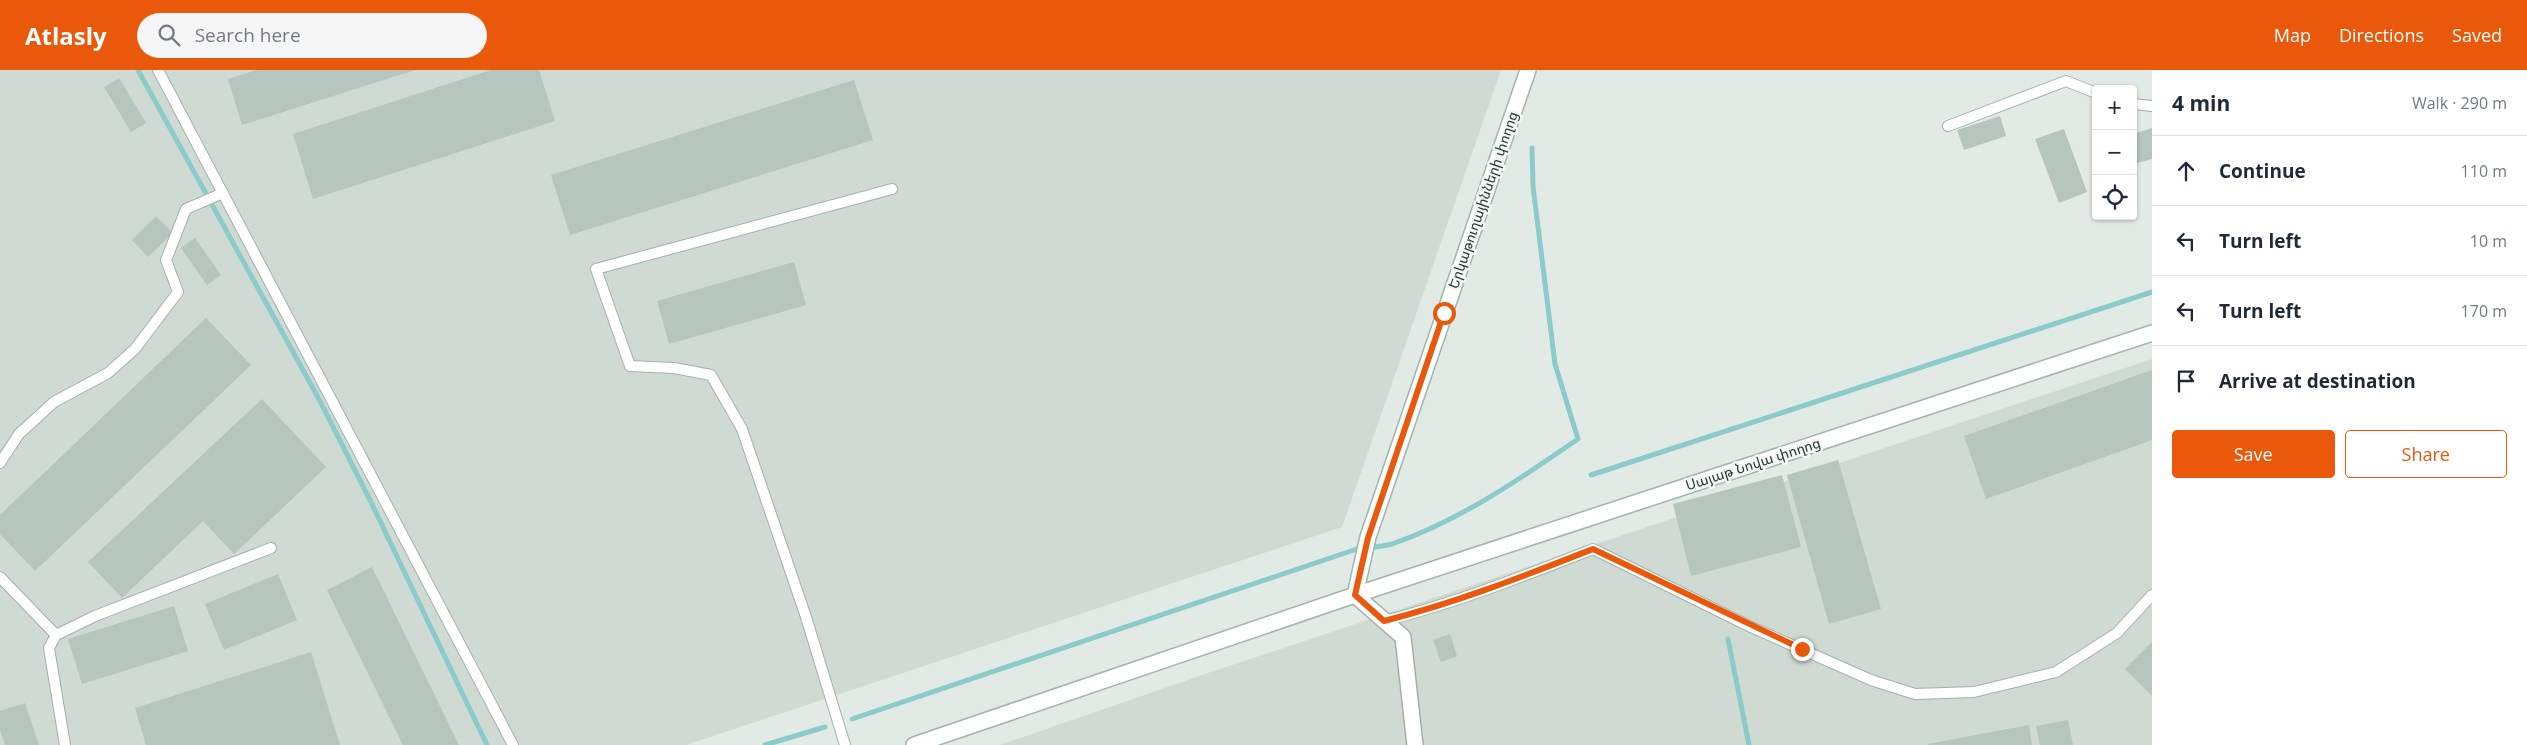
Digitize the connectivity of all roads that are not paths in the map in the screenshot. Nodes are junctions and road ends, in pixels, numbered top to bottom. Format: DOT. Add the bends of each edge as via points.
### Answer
graph roads {
  1 [pos="158,70"];
  2 [pos="1528,70"];
  3 [pos="2092,91"];
  4 [pos="2137,104"];
  5 [pos="2152,106"];
  6 [pos="1948,126"];
  7 [pos="892,190"];
  8 [pos="219,195"];
  9 [pos="2152,333"];
  10 [pos="0,463"];
  11 [pos="271,548"];
  12 [pos="0,577"];
  13 [pos="1355,595"];
  14 [pos="2152,595"];
  15 [pos="1384,621"];
  16 [pos="56,635"];
  17 [pos="66,745"];
  18 [pos="513,745"];
  19 [pos="846,745"];
  20 [pos="914,745"];
  21 [pos="1415,745"];
  1 -- 8 [label="lane"];
  2 -- 13 [label="main road, Երկաթուղայինների փողոց" via="1368,538"];
  3 -- 6 [label="lane" via="2066,81"];
  4 -- 5 [label="lane"];
  7 -- 19 [label="lane" via="596,269 630,366 674,368 711,375 742,429"];
  8 -- 10 [label="lane" via="186,209 166,260 178,292 135,350 108,374 54,402 19,434"];
  8 -- 18 [label="lane"];
  9 -- 13 [label="main road, Սայաթ Նովա փողոց"];
  11 -- 16 [label="lane" via="95,616"];
  12 -- 16 [label="lane"];
  13 -- 15 [label="main road"];
  13 -- 20 [label="main road, Սայաթ Նովա փողոց"];
  14 -- 15 [label="lane" via="2117,633 2056,672 1974,692 1915,694 1871,680 1751,626 1593,549 1492,588"];
  15 -- 21 [label="main road" via="1403,637"];
  16 -- 17 [label="lane" via="49,648"];
}
